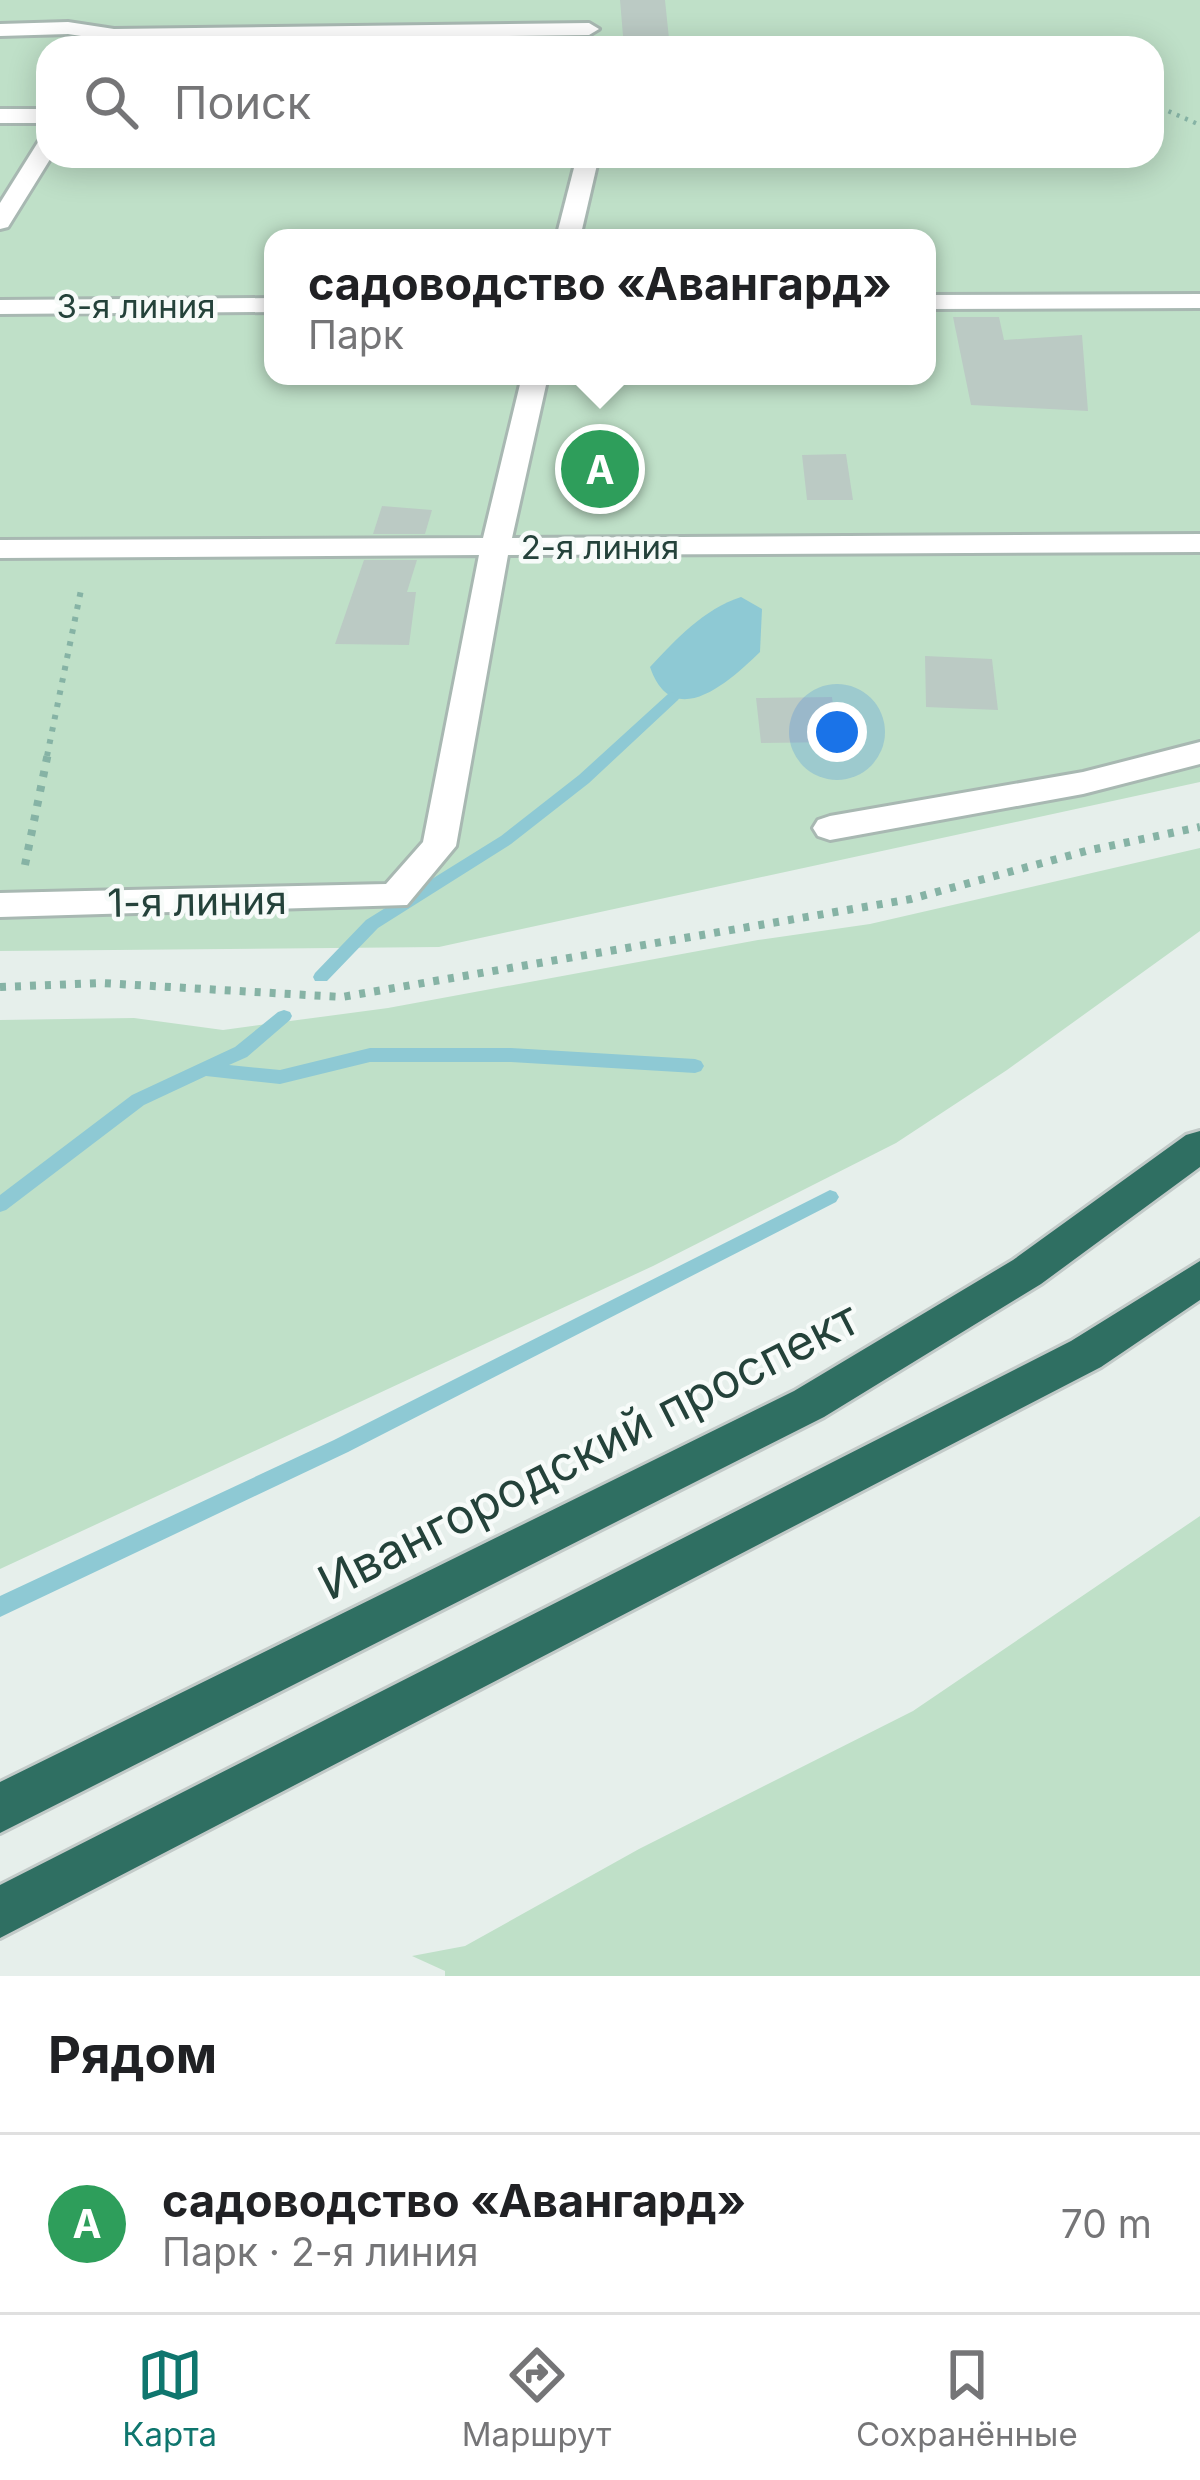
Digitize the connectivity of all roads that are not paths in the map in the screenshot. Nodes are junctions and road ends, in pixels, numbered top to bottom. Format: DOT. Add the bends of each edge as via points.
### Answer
graph roads {
  1 [pos="591,0"];
  2 [pos="221,12"];
  3 [pos="0,30"];
  4 [pos="251,31"];
  5 [pos="92,36"];
  6 [pos="187,36"];
  7 [pos="543,36"];
  8 [pos="590,36"];
  9 [pos="0,116"];
  10 [pos="36,116"];
  11 [pos="36,164"];
  12 [pos="585,168"];
  13 [pos="0,222"];
  14 [pos="570,229"];
  15 [pos="1200,301"];
  16 [pos="936,302"];
  17 [pos="264,305"];
  18 [pos="0,307"];
  19 [pos="533,385"];
  20 [pos="1200,543"];
  21 [pos="496,548"];
  22 [pos="0,549"];
  23 [pos="1200,753"];
  24 [pos="830,828"];
  25 [pos="8,905"];
  26 [pos="1200,1146"];
  27 [pos="1200,1278"];
  28 [pos="0,1808"];
  29 [pos="0,1912"];
  1 -- 8 [label="street"];
  2 -- 4 [label="street"];
  3 -- 5 [label="street" via="68,28"];
  4 -- 6 [label="street"];
  4 -- 7 [label="street" via="341,23"];
  9 -- 10 [label="street"];
  11 -- 13 [label="street"];
  12 -- 14 [label="street"];
  15 -- 16 [label="street"];
  17 -- 18 [label="street, 3-я линия"];
  19 -- 21 [label="street"];
  20 -- 21 [label="street, 2-я линия"];
  21 -- 22 [label="street, 2-я линия"];
  21 -- 25 [label="street, 1-я линия" via="439,846 395,896"];
  23 -- 24 [label="street" via="1083,783"];
  26 -- 28 [label="highway, Ивангородский проспект" via="1027,1272 809,1404"];
  27 -- 29 [label="highway" via="1086,1354"];
}
